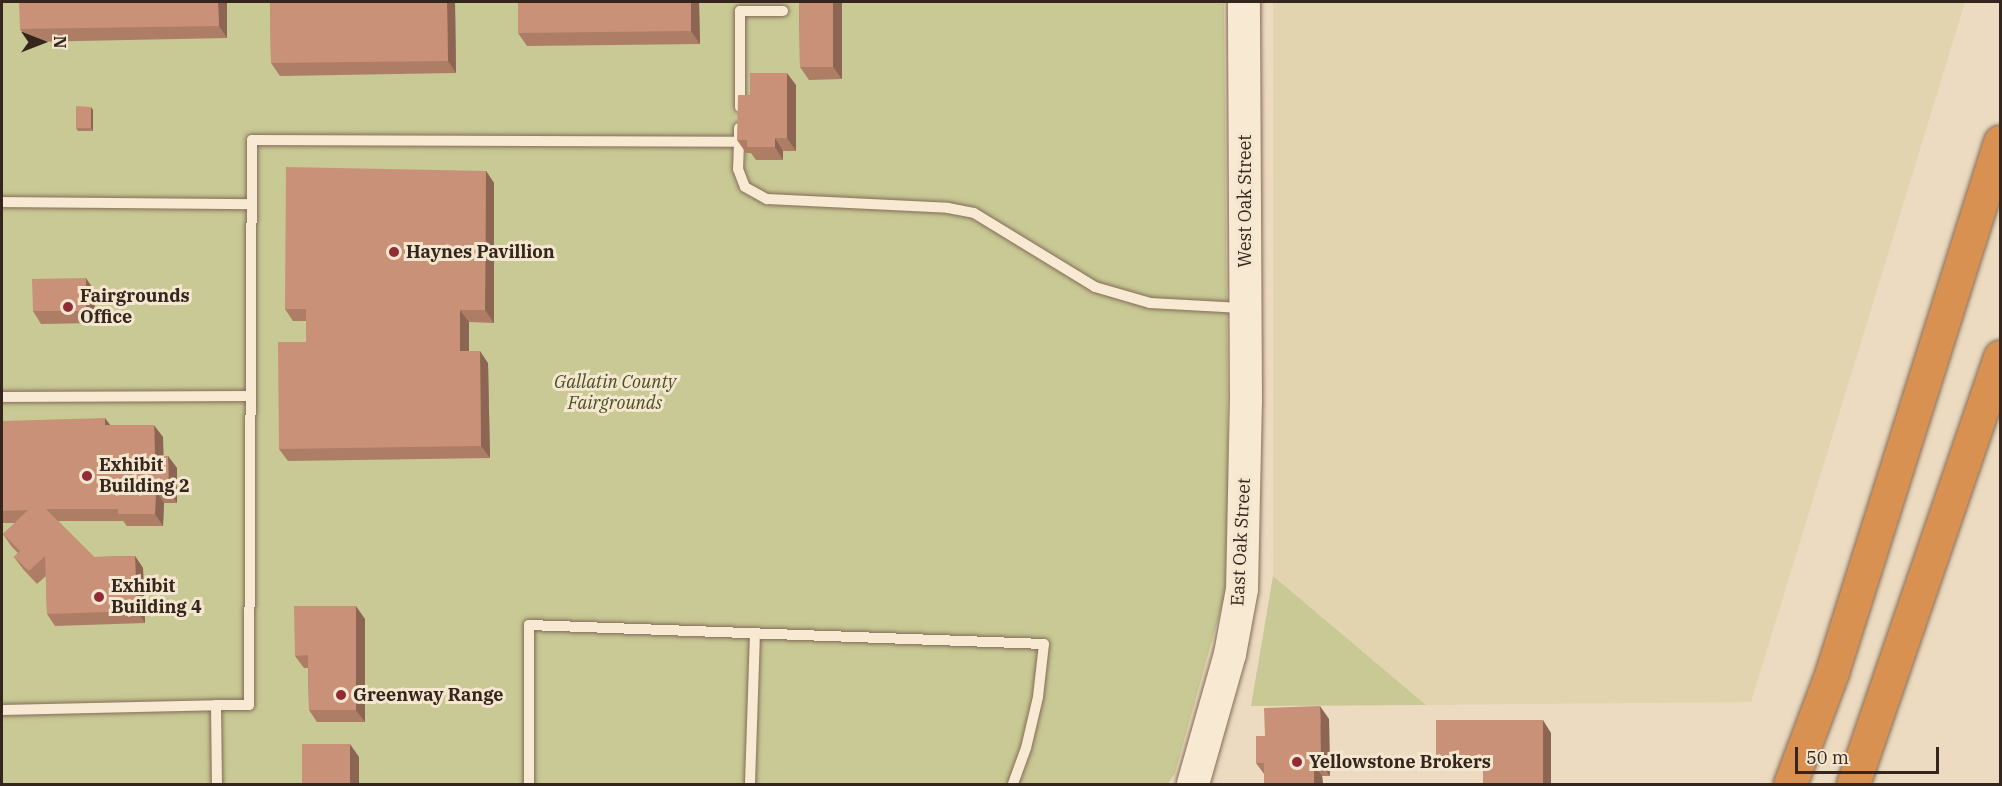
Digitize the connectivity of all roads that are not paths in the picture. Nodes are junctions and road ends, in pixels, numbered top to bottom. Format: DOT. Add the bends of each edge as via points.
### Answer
graph roads {
  1 [pos="1244,2"];
  2 [pos="740,6"];
  3 [pos="783,11"];
  4 [pos="740,142"];
  5 [pos="2001,142"];
  6 [pos="2,202"];
  7 [pos="252,204"];
  8 [pos="1246,309"];
  9 [pos="2001,357"];
  10 [pos="251,396"];
  11 [pos="2,397"];
  12 [pos="1246,401"];
  13 [pos="755,633"];
  14 [pos="216,705"];
  15 [pos="2,710"];
  16 [pos="217,784"];
  17 [pos="529,784"];
  18 [pos="750,784"];
  19 [pos="1012,784"];
  20 [pos="1193,784"];
  21 [pos="1790,784"];
  22 [pos="1852,784"];
  1 -- 8 [label="street, West Oak Street"];
  2 -- 3 [label="lane"];
  2 -- 4 [label="lane"];
  4 -- 7 [label="lane" via="252,140"];
  4 -- 8 [label="lane" via="738,169 745,187 767,199 948,208 975,213 1095,287 1150,303"];
  5 -- 21 [label="highway" via="1832,672"];
  6 -- 7 [label="lane"];
  7 -- 10 [label="lane"];
  8 -- 12 [label="street, West Oak Street"];
  9 -- 22 [label="highway"];
  10 -- 11 [label="lane"];
  10 -- 14 [label="lane" via="249,705"];
  12 -- 20 [label="street, East Oak Street" via="1242,589 1230,654"];
  13 -- 17 [label="lane" via="529,625"];
  13 -- 18 [label="lane"];
  13 -- 19 [label="lane" via="1044,644 1038,697 1026,748"];
  14 -- 15 [label="lane"];
  14 -- 16 [label="lane"];
}
